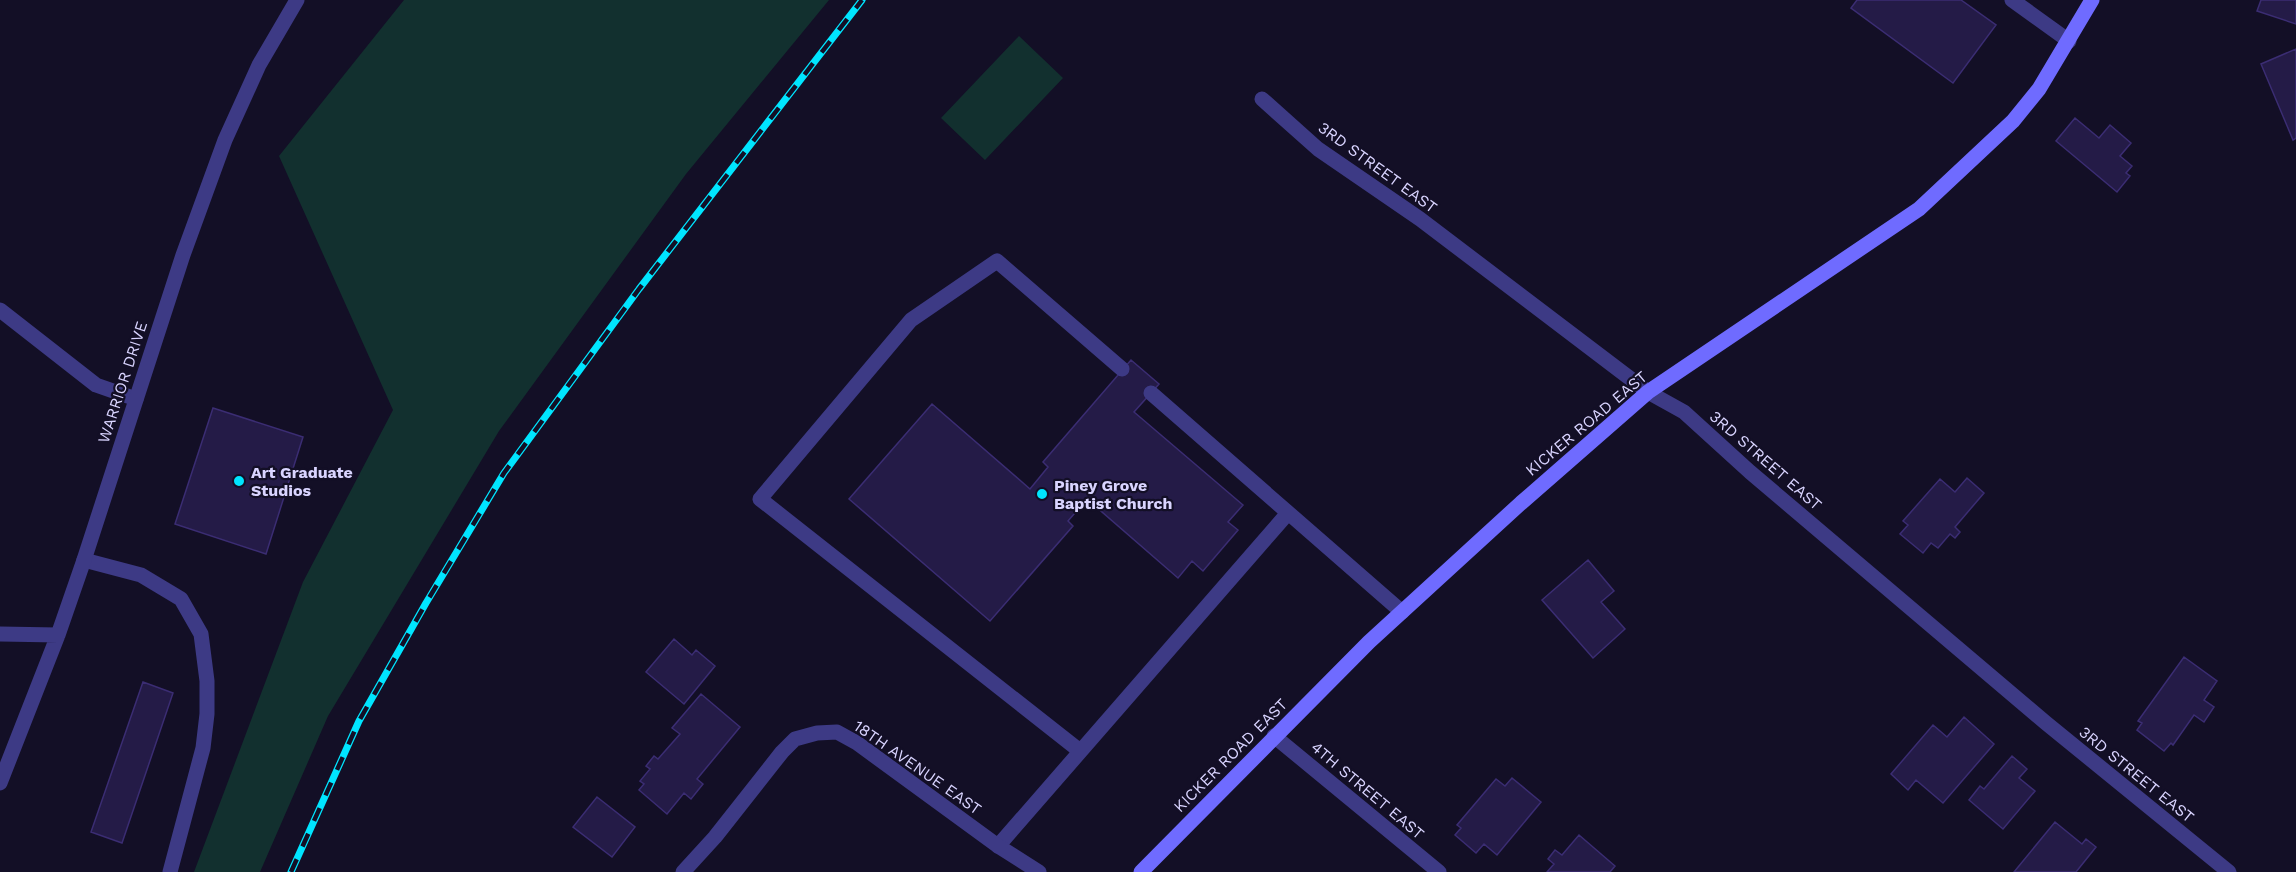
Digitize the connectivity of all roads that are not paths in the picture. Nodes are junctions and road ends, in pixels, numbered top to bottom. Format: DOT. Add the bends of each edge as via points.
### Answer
graph roads {
  1 [pos="297,0"];
  2 [pos="2012,0"];
  3 [pos="2092,0"];
  4 [pos="2069,41"];
  5 [pos="1262,99"];
  6 [pos="0,310"];
  7 [pos="1122,369"];
  8 [pos="1648,392"];
  9 [pos="1151,393"];
  10 [pos="136,399"];
  11 [pos="1288,513"];
  12 [pos="84,560"];
  13 [pos="1402,612"];
  14 [pos="0,634"];
  15 [pos="58,635"];
  16 [pos="1274,736"];
  17 [pos="1080,752"];
  18 [pos="0,783"];
  19 [pos="998,846"];
  20 [pos="1438,871"];
  21 [pos="170,872"];
  22 [pos="683,872"];
  23 [pos="1039,872"];
  24 [pos="1141,872"];
  25 [pos="2229,872"];
  1 -- 10 [label="street, WARRIOR DRIVE" via="259,65 225,140"];
  2 -- 4 [label="street"];
  3 -- 4 [label="main road, KICKER ROAD EAST"];
  4 -- 8 [label="main road, KICKER ROAD EAST" via="2013,121 1919,209"];
  5 -- 8 [label="street, 3RD STREET EAST" via="1318,149 1420,219"];
  6 -- 10 [label="street" via="96,385"];
  7 -- 17 [label="street" via="996,261 910,320 760,499"];
  8 -- 13 [label="main road, KICKER ROAD EAST"];
  8 -- 25 [label="street, 3RD STREET EAST" via="1684,412 2046,723"];
  9 -- 11 [label="street"];
  10 -- 12 [label="street, WARRIOR DRIVE"];
  11 -- 13 [label="street"];
  11 -- 17 [label="street"];
  12 -- 15 [label="street, WARRIOR DRIVE"];
  12 -- 21 [label="street" via="141,574 181,599 201,634 207,714"];
  13 -- 16 [label="main road, KICKER ROAD EAST"];
  14 -- 15 [label="street"];
  15 -- 18 [label="street, WARRIOR DRIVE"];
  16 -- 20 [label="street, 4TH STREET EAST"];
  16 -- 24 [label="main road, KICKER ROAD EAST"];
  17 -- 19 [label="street"];
  19 -- 22 [label="street, 18TH AVENUE EAST" via="857,743 837,732 817,733 795,739 782,752"];
  19 -- 23 [label="street, 18TH AVENUE EAST"];
}
